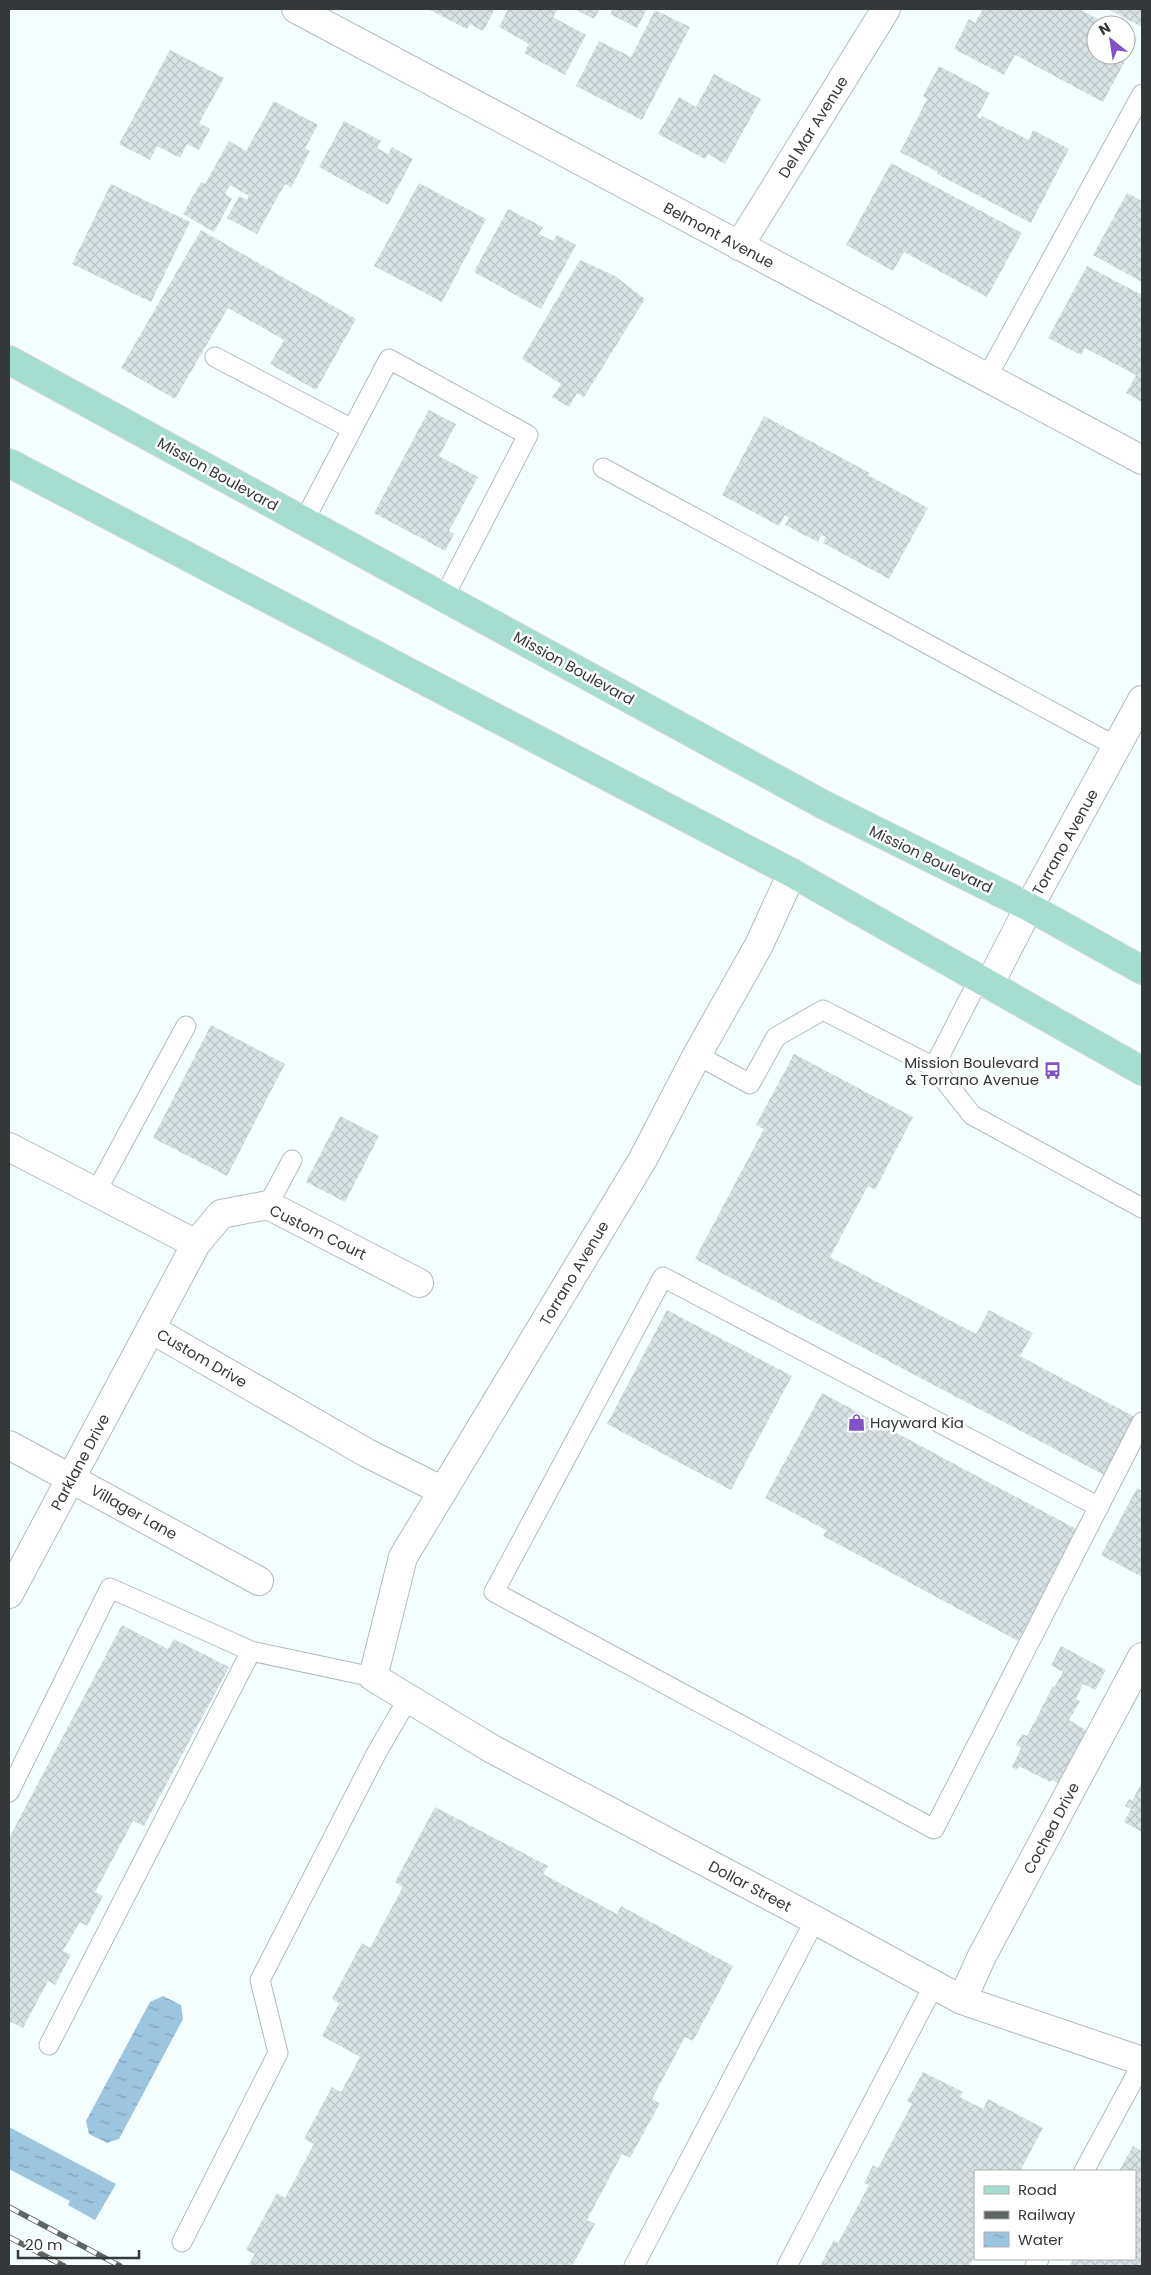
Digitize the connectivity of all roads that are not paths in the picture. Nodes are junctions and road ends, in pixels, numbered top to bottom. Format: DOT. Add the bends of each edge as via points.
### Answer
graph roads {
  1 [pos="296,9"];
  2 [pos="886,9"];
  3 [pos="1142,94"];
  4 [pos="739,246"];
  5 [pos="215,358"];
  6 [pos="9,360"];
  7 [pos="986,377"];
  8 [pos="352,429"];
  9 [pos="1142,460"];
  10 [pos="9,463"];
  11 [pos="603,468"];
  12 [pos="304,521"];
  13 [pos="444,598"];
  14 [pos="1142,700"];
  15 [pos="1117,747"];
  16 [pos="792,873"];
  17 [pos="1029,907"];
  18 [pos="1142,970"];
  19 [pos="984,982"];
  20 [pos="186,1026"];
  21 [pos="697,1055"];
  22 [pos="934,1067"];
  23 [pos="1142,1071"];
  24 [pos="9,1147"];
  25 [pos="292,1160"];
  26 [pos="96,1192"];
  27 [pos="268,1205"];
  28 [pos="1142,1208"];
  29 [pos="196,1244"];
  30 [pos="419,1283"];
  31 [pos="151,1329"];
  32 [pos="1142,1422"];
  33 [pos="9,1445"];
  34 [pos="72,1478"];
  35 [pos="443,1491"];
  36 [pos="1099,1507"];
  37 [pos="259,1581"];
  38 [pos="9,1594"];
  39 [pos="251,1651"];
  40 [pos="1142,1658"];
  41 [pos="373,1678"];
  42 [pos="409,1697"];
  43 [pos="9,1792"];
  44 [pos="815,1920"];
  45 [pos="934,1985"];
  46 [pos="962,2000"];
  47 [pos="49,2045"];
  48 [pos="1142,2063"];
  49 [pos="1085,2170"];
  50 [pos="182,2242"];
  51 [pos="634,2266"];
  52 [pos="787,2266"];
  1 -- 4 [label="street, Belmont Avenue"];
  2 -- 4 [label="street, Del Mar Avenue"];
  3 -- 7 [label="lane"];
  4 -- 7 [label="street, Belmont Avenue"];
  5 -- 8 [label="lane"];
  6 -- 12 [label="main road, Mission Boulevard"];
  7 -- 9 [label="street, Belmont Avenue"];
  8 -- 12 [label="lane"];
  8 -- 13 [label="lane" via="389,359 528,435"];
  10 -- 16 [label="main road"];
  11 -- 15 [label="lane"];
  12 -- 13 [label="main road, Mission Boulevard"];
  13 -- 17 [label="main road, Mission Boulevard" via="824,805"];
  14 -- 15 [label="street, Torrano Avenue"];
  15 -- 17 [label="street, Torrano Avenue"];
  16 -- 19 [label="main road"];
  16 -- 21 [label="street, Torrano Avenue" via="759,945"];
  17 -- 18 [label="main road, Mission Boulevard"];
  17 -- 19 [label="street, Torrano Avenue"];
  19 -- 22 [label="lane"];
  19 -- 23 [label="main road"];
  20 -- 26 [label="lane"];
  21 -- 22 [label="lane" via="750,1084 776,1037 823,1010"];
  21 -- 35 [label="street, Torrano Avenue" via="643,1159"];
  22 -- 28 [label="lane" via="972,1115"];
  24 -- 26 [label="street"];
  25 -- 27 [label="lane"];
  26 -- 29 [label="street"];
  27 -- 29 [label="street, Custom Court" via="221,1214"];
  27 -- 30 [label="street, Custom Court"];
  29 -- 31 [label="street, Custom Drive"];
  31 -- 34 [label="street, Parklane Drive"];
  31 -- 35 [label="street, Custom Drive" via="367,1453"];
  32 -- 36 [label="lane"];
  33 -- 34 [label="street, Villager Lane"];
  34 -- 37 [label="street, Villager Lane"];
  34 -- 38 [label="street, Parklane Drive"];
  35 -- 41 [label="street, Torrano Avenue" via="403,1557"];
  36 -- 36 [label="lane" via="934,1829 494,1592 663,1277"];
  39 -- 41 [label="lane"];
  39 -- 43 [label="lane" via="110,1588"];
  39 -- 47 [label="lane"];
  40 -- 46 [label="street, Cochea Drive" via="982,1956"];
  41 -- 42 [label="street, Dollar Street"];
  42 -- 44 [label="street, Dollar Street" via="492,1749"];
  42 -- 50 [label="lane" via="377,1752 260,1980 278,2053"];
  44 -- 45 [label="street, Dollar Street"];
  44 -- 51 [label="lane"];
  45 -- 46 [label="street, Dollar Street"];
  45 -- 52 [label="lane"];
  46 -- 48 [label="street, Dollar Street"];
  48 -- 49 [label="lane"];
}
